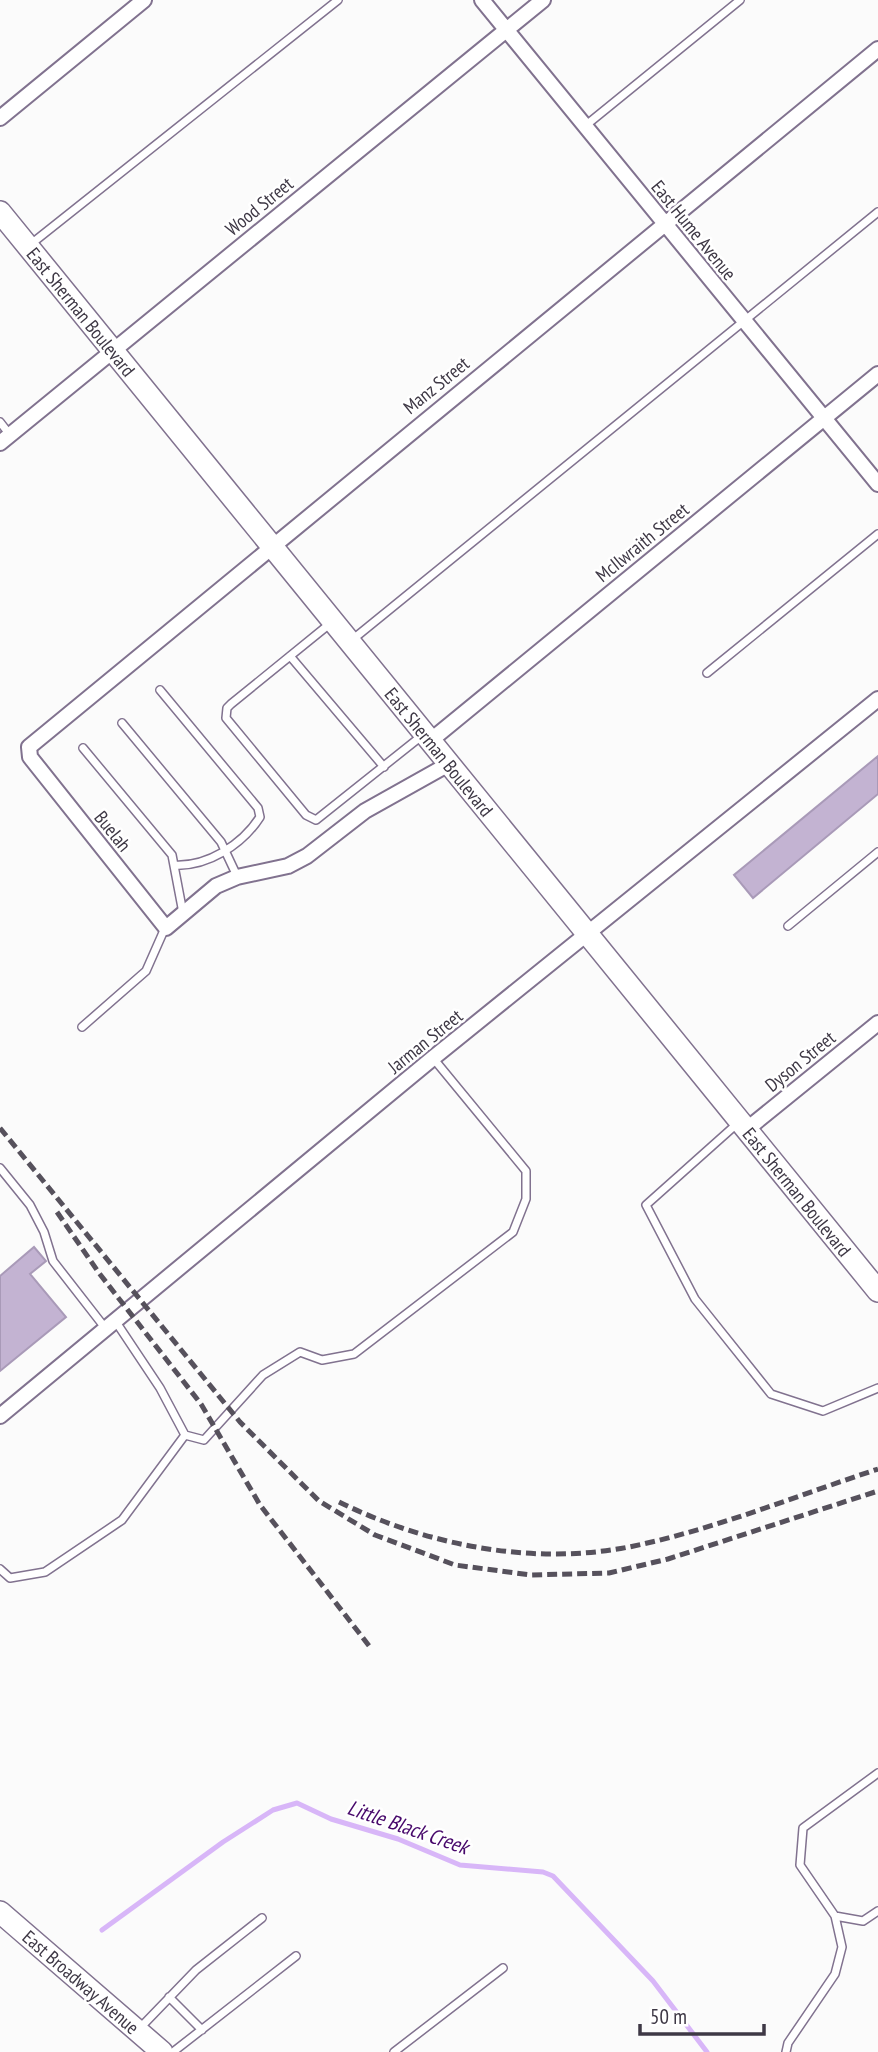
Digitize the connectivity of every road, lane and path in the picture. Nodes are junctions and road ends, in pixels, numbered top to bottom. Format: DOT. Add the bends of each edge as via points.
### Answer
graph roads {
  1 [pos="144,0"];
  2 [pos="338,0"];
  3 [pos="482,0"];
  4 [pos="543,0"];
  5 [pos="740,0"];
  6 [pos="506,30"];
  7 [pos="878,50"];
  8 [pos="0,118"];
  9 [pos="584,126"];
  10 [pos="0,212"];
  11 [pos="878,212"];
  12 [pos="664,224"];
  13 [pos="28,247"];
  14 [pos="744,321"];
  15 [pos="113,351"];
  16 [pos="878,374"];
  17 [pos="824,418"];
  18 [pos="0,422"];
  19 [pos="5,439"];
  20 [pos="878,484"];
  21 [pos="878,534"];
  22 [pos="271,545"];
  23 [pos="333,622"];
  24 [pos="349,642"];
  25 [pos="290,656"];
  26 [pos="707,673"];
  27 [pos="160,690"];
  28 [pos="878,699"];
  29 [pos="122,723"];
  30 [pos="427,737"];
  31 [pos="83,748"];
  32 [pos="30,757"];
  33 [pos="449,764"];
  34 [pos="384,767"];
  35 [pos="225,849"];
  36 [pos="878,852"];
  37 [pos="174,865"];
  38 [pos="237,877"];
  39 [pos="183,913"];
  40 [pos="788,926"];
  41 [pos="166,928"];
  42 [pos="588,935"];
  43 [pos="878,1023"];
  44 [pos="82,1027"];
  45 [pos="433,1058"];
  46 [pos="743,1126"];
  47 [pos="0,1168"];
  48 [pos="878,1291"];
  49 [pos="111,1326"];
  50 [pos="878,1388"];
  51 [pos="0,1416"];
  52 [pos="185,1435"];
  53 [pos="0,1569"];
  54 [pos="878,1773"];
  55 [pos="878,1911"];
  56 [pos="0,1912"];
  57 [pos="835,1916"];
  58 [pos="262,1918"];
  59 [pos="296,1956"];
  60 [pos="503,1968"];
  61 [pos="169,1997"];
  62 [pos="202,2030"];
  63 [pos="137,2031"];
  64 [pos="162,2052"];
  65 [pos="173,2052"];
  66 [pos="394,2052"];
  67 [pos="786,2052"];
  1 -- 8 [label="street"];
  2 -- 13 [label="lane"];
  3 -- 6 [label="street, East Hume Avenue"];
  4 -- 6 [label="street, Wood Street"];
  5 -- 9 [label="lane"];
  6 -- 9 [label="street, East Hume Avenue"];
  6 -- 15 [label="street, Wood Street"];
  7 -- 12 [label="street, Manz Street"];
  9 -- 12 [label="street, East Hume Avenue"];
  10 -- 13 [label="main road, East Sherman Boulevard"];
  11 -- 14 [label="lane"];
  12 -- 14 [label="street, East Hume Avenue"];
  12 -- 22 [label="street, Manz Street"];
  13 -- 15 [label="main road, East Sherman Boulevard"];
  14 -- 17 [label="street, East Hume Avenue"];
  14 -- 24 [label="lane"];
  15 -- 19 [label="street, Wood Street"];
  15 -- 22 [label="main road, East Sherman Boulevard"];
  16 -- 17 [label="street, McIlwraith Street"];
  17 -- 20 [label="street, East Hume Avenue"];
  17 -- 30 [label="street, McIlwraith Street"];
  18 -- 19 [label="lane"];
  21 -- 26 [label="lane"];
  22 -- 23 [label="main road, East Sherman Boulevard"];
  22 -- 32 [label="street, Manz Street" via="29,747"];
  23 -- 24 [label="main road, East Sherman Boulevard"];
  23 -- 25 [label="lane"];
  24 -- 30 [label="main road, East Sherman Boulevard"];
  25 -- 34 [label="lane"];
  25 -- 34 [label="lane" via="227,708 226,718 306,815 316,820 324,816"];
  27 -- 35 [label="lane" via="258,808 256,823"];
  28 -- 42 [label="street, Jarman Street"];
  29 -- 35 [label="lane"];
  30 -- 33 [label="main road, East Sherman Boulevard"];
  30 -- 34 [label="lane"];
  31 -- 37 [label="lane" via="172,855"];
  32 -- 41 [label="street, Buelah"];
  33 -- 38 [label="street" via="365,811 289,866"];
  33 -- 42 [label="main road, East Sherman Boulevard"];
  35 -- 37 [label="lane" via="208,861"];
  35 -- 38 [label="lane"];
  36 -- 40 [label="lane"];
  37 -- 39 [label="lane"];
  38 -- 39 [label="street" via="216,886"];
  39 -- 41 [label="street"];
  41 -- 44 [label="lane" via="146,971"];
  42 -- 45 [label="street, Jarman Street"];
  42 -- 46 [label="main road, East Sherman Boulevard"];
  43 -- 46 [label="street, Dyson Street"];
  45 -- 49 [label="street, Jarman Street"];
  45 -- 52 [label="lane" via="526,1171 526,1199 513,1232 354,1354 322,1360 300,1352 263,1375 204,1440"];
  46 -- 48 [label="main road, East Sherman Boulevard"];
  46 -- 50 [label="lane" via="646,1205 682,1275 771,1394 822,1411"];
  47 -- 49 [label="lane" via="30,1205 53,1261"];
  49 -- 51 [label="street, Jarman Street"];
  49 -- 52 [label="lane" via="160,1388"];
  52 -- 53 [label="lane" via="122,1520 46,1572 9,1578"];
  54 -- 57 [label="lane" via="803,1828 800,1866"];
  55 -- 57 [label="lane" via="863,1921"];
  56 -- 63 [label="main road, East Broadway Avenue"];
  57 -- 67 [label="lane" via="842,1947 835,1974"];
  58 -- 61 [label="lane"];
  59 -- 62 [label="lane"];
  60 -- 66 [label="lane"];
  61 -- 62 [label="lane"];
  61 -- 63 [label="lane"];
  62 -- 65 [label="lane"];
  63 -- 64 [label="main road, East Broadway Avenue"];
}
